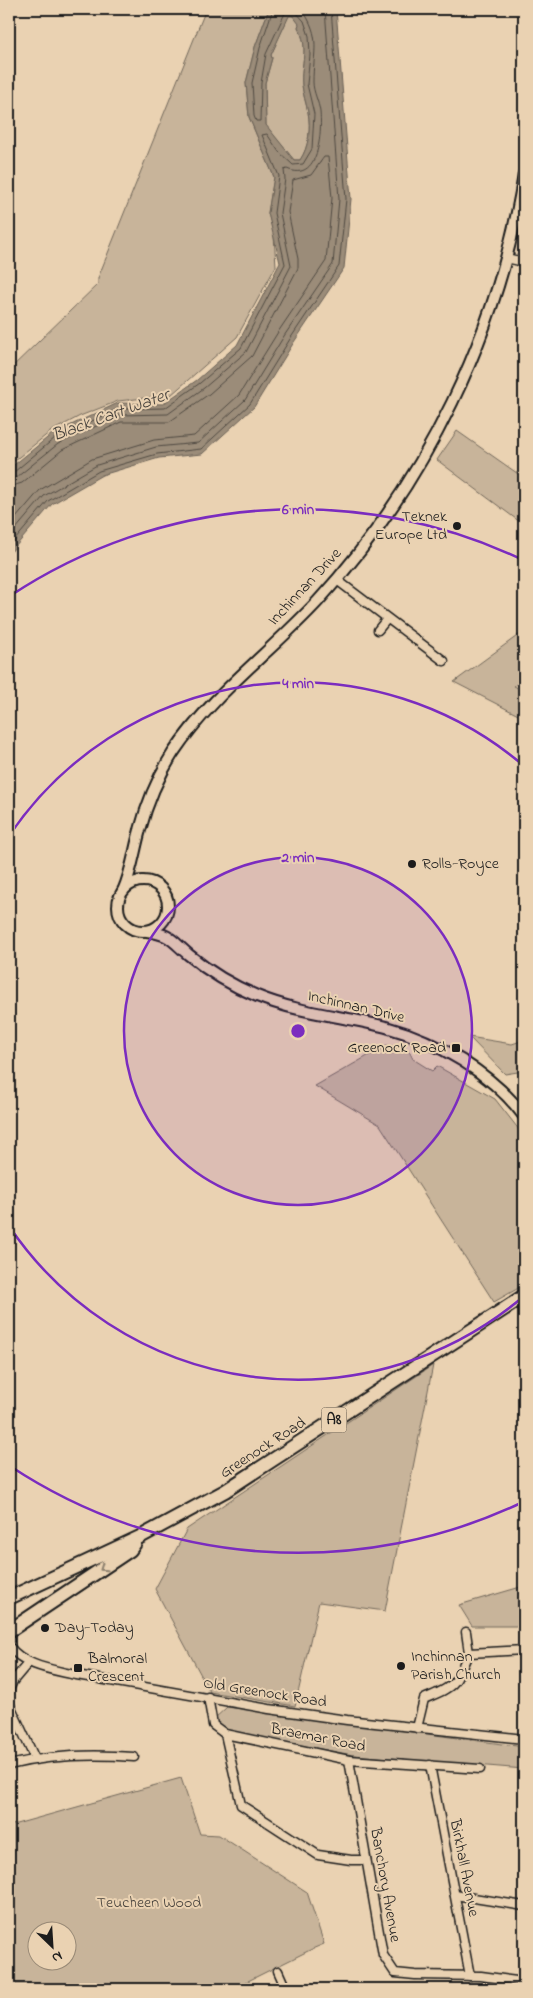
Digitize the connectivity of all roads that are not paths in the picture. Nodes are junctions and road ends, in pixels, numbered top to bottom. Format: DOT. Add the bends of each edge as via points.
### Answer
graph roads {
  1 [pos="524,174"];
  2 [pos="506,258"];
  3 [pos="524,262"];
  4 [pos="337,580"];
  5 [pos="387,619"];
  6 [pos="378,630"];
  7 [pos="444,661"];
  8 [pos="134,862"];
  9 [pos="146,881"];
  10 [pos="123,891"];
  11 [pos="166,917"];
  12 [pos="147,931"];
  13 [pos="174,940"];
  14 [pos="523,1111"];
  15 [pos="524,1296"];
  16 [pos="140,1537"];
  17 [pos="43,1582"];
  18 [pos="9,1598"];
  19 [pos="56,1600"];
  20 [pos="9,1631"];
  21 [pos="466,1632"];
  22 [pos="9,1646"];
  23 [pos="524,1650"];
  24 [pos="469,1653"];
  25 [pos="29,1662"];
  26 [pos="9,1690"];
  27 [pos="208,1697"];
  28 [pos="9,1703"];
  29 [pos="417,1728"];
  30 [pos="225,1734"];
  31 [pos="524,1739"];
  32 [pos="134,1757"];
  33 [pos="35,1758"];
  34 [pos="349,1760"];
  35 [pos="9,1765"];
  36 [pos="430,1765"];
  37 [pos="480,1768"];
  38 [pos="366,1860"];
  39 [pos="455,1895"];
  40 [pos="524,1906"];
  41 [pos="278,1971"];
  42 [pos="470,1976"];
  43 [pos="524,1982"];
  44 [pos="286,1989"];
  1 -- 2 [label="street, Inchinnan Drive"];
  2 -- 3 [label="street"];
  2 -- 4 [label="street, Inchinnan Drive" via="482,332 445,417 402,492"];
  4 -- 5 [label="street"];
  4 -- 8 [label="street, Inchinnan Drive" via="224,690 188,732 164,770 147,806"];
  5 -- 6 [label="street"];
  5 -- 7 [label="street"];
  8 -- 9 [label="street"];
  8 -- 10 [label="street, Inchinnan Drive"];
  9 -- 10 [label="street" via="130,885"];
  9 -- 11 [label="street" via="164,892 168,908"];
  10 -- 12 [label="street" via="119,898 119,915 130,928"];
  11 -- 12 [label="street"];
  11 -- 13 [label="street, Inchinnan Drive"];
  12 -- 13 [label="street, Inchinnan Drive"];
  13 -- 14 [label="street, Inchinnan Drive" via="223,978 257,996 294,1008 386,1027 432,1045 476,1070"];
  15 -- 16 [label="main road, Greenock Road / A8" via="225,1491"];
  16 -- 17 [label="main road, Greenock Road / A8"];
  16 -- 19 [label="main road, Greenock Road / A8, one-way" via="130,1550"];
  17 -- 18 [label="main road, Greenock Road / A8"];
  17 -- 19 [label="main road"];
  19 -- 20 [label="main road, Greenock Road / A8"];
  21 -- 24 [label="street"];
  22 -- 25 [label="street, Old Greenock Road"];
  23 -- 24 [label="street"];
  24 -- 29 [label="street" via="454,1682 424,1700"];
  25 -- 26 [label="street"];
  25 -- 27 [label="street, Old Greenock Road" via="71,1674"];
  27 -- 29 [label="street, Old Greenock Road" via="270,1709"];
  27 -- 30 [label="street" via="212,1725"];
  28 -- 33 [label="street"];
  29 -- 31 [label="street, Old Greenock Road"];
  30 -- 34 [label="street, Braemar Road"];
  30 -- 38 [label="street" via="241,1805 318,1855"];
  32 -- 33 [label="street" via="100,1754"];
  33 -- 35 [label="street"];
  34 -- 36 [label="street, Braemar Road"];
  34 -- 38 [label="street, Banchory Avenue"];
  36 -- 37 [label="street, Braemar Road"];
  36 -- 39 [label="street, Birkhall Avenue"];
  38 -- 42 [label="street, Banchory Avenue" via="383,1955 395,1972"];
  39 -- 40 [label="street"];
  39 -- 42 [label="street, Birkhall Avenue"];
  41 -- 44 [label="street"];
  42 -- 43 [label="street, Banchory Avenue"];
}
